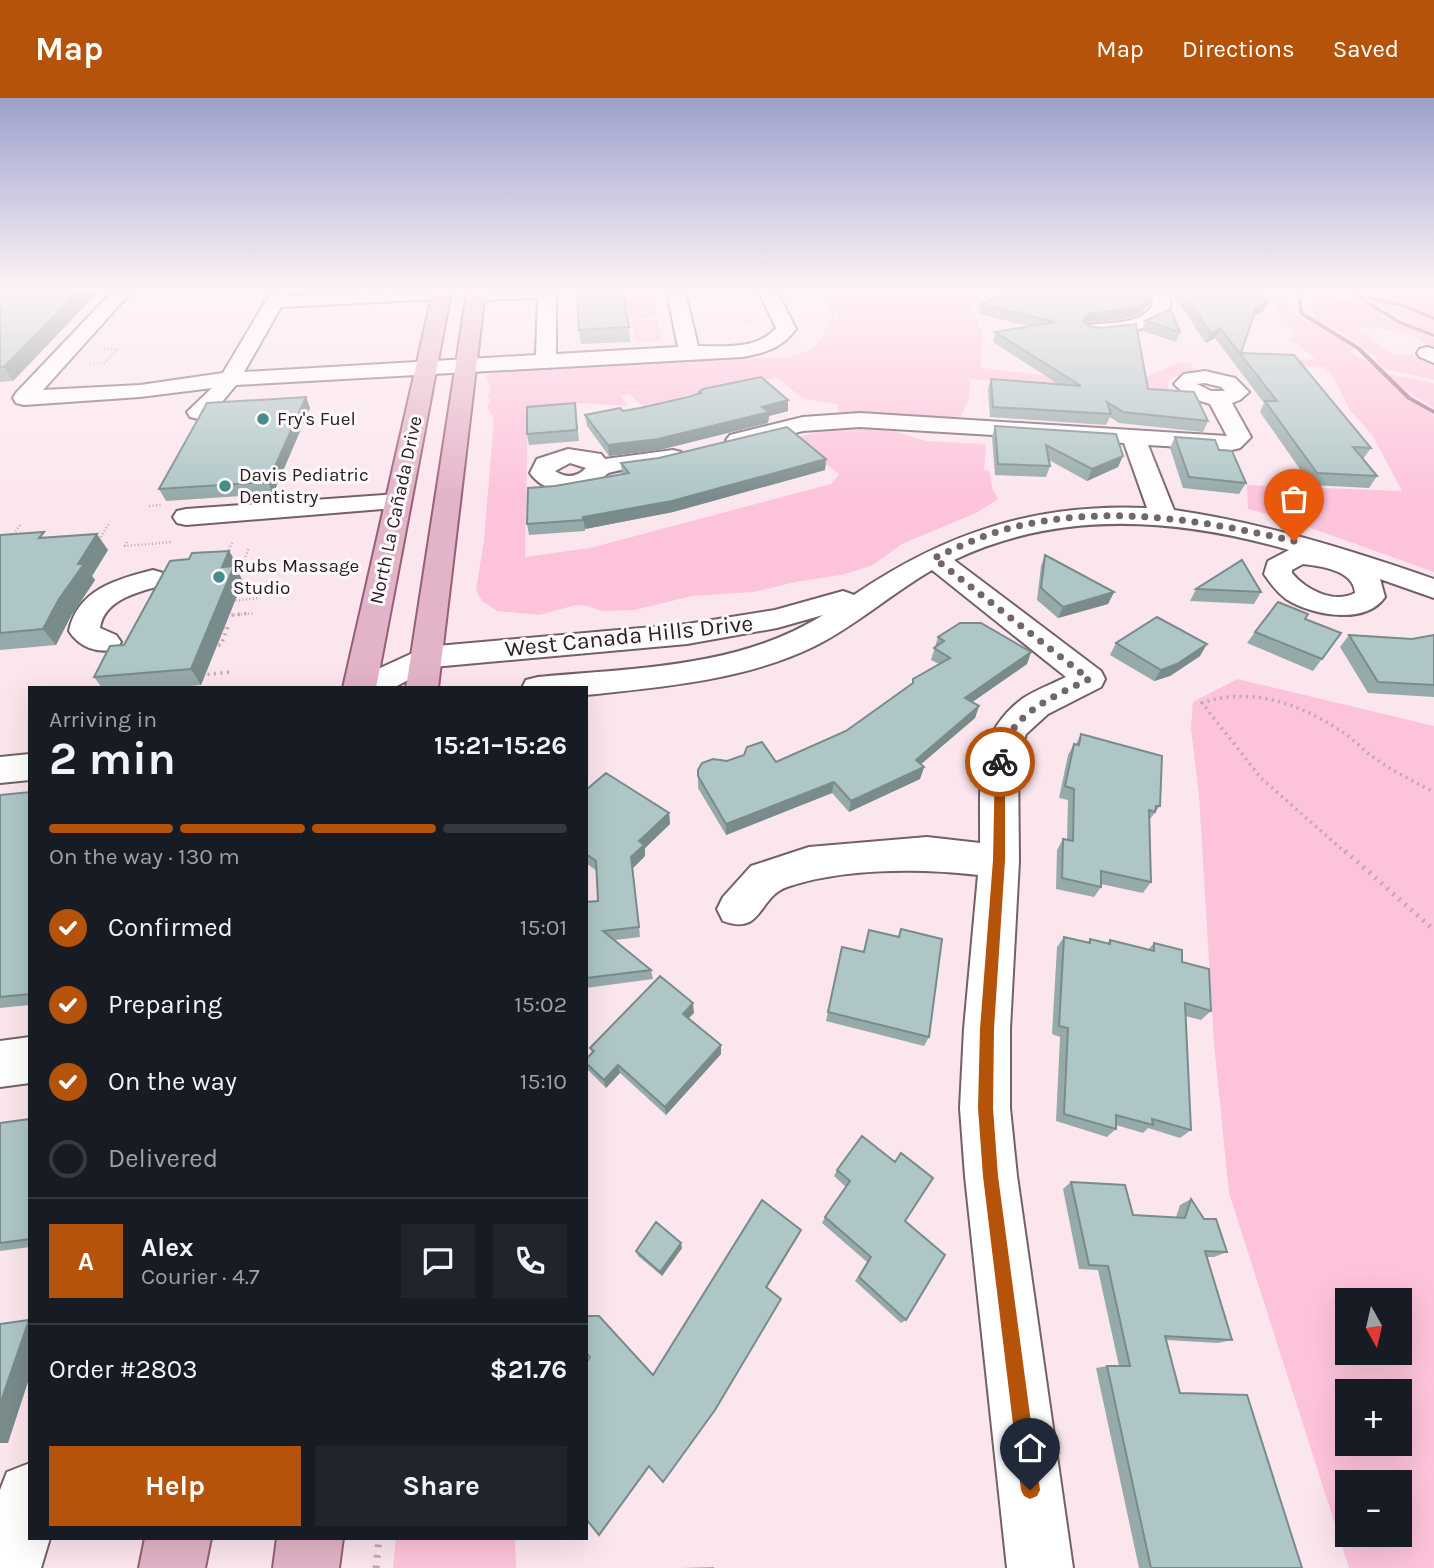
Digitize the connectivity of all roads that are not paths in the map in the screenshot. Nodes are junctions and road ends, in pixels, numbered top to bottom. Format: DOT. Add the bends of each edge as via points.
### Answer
graph roads {
  1 [pos="58,361"];
  2 [pos="239,361"];
  3 [pos="427,361"];
  4 [pos="468,361"];
  5 [pos="546,361"];
  6 [pos="552,361"];
  7 [pos="467,366"];
  8 [pos="425,368"];
  9 [pos="228,379"];
  10 [pos="1218,398"];
  11 [pos="198,412"];
  12 [pos="1134,438"];
  13 [pos="599,467"];
  14 [pos="398,502"];
  15 [pos="186,517"];
  16 [pos="1163,517"];
  17 [pos="934,558"];
  18 [pos="153,579"];
  19 [pos="894,581"];
  20 [pos="1434,589"];
  21 [pos="105,642"];
  22 [pos="424,673"];
  23 [pos="359,686"];
  24 [pos="374,686"];
  25 [pos="556,686"];
  26 [pos="28,767"];
  27 [pos="0,770"];
  28 [pos="999,860"];
  29 [pos="738,909"];
  30 [pos="28,1060"];
  31 [pos="0,1064"];
  32 [pos="28,1502"];
  33 [pos="178,1540"];
  34 [pos="310,1540"];
  35 [pos="8,1568"];
  36 [pos="172,1568"];
  37 [pos="306,1568"];
  38 [pos="1040,1568"];
  1 -- 9 [label="street" via="24,398 140,391"];
  2 -- 9 [label="street"];
  3 -- 8 [label="main road, North La Cañada Drive"];
  4 -- 7 [label="main road, North La Cañada Drive"];
  5 -- 6 [label="street"];
  5 -- 7 [label="street"];
  7 -- 8 [label="street"];
  7 -- 22 [label="main road, North La Cañada Drive"];
  8 -- 9 [label="street"];
  8 -- 14 [label="main road, North La Cañada Drive"];
  9 -- 11 [label="street" via="210,405"];
  10 -- 12 [label="street" via="1237,440 1222,444"];
  12 -- 13 [label="street" via="836,420 659,460"];
  12 -- 16 [label="street"];
  14 -- 15 [label="street"];
  14 -- 23 [label="main road, North La Cañada Drive"];
  16 -- 17 [label="street, West Canada Hills Drive" via="1035,523 1003,530"];
  16 -- 20 [label="street, West Canada Hills Drive" via="1251,531"];
  17 -- 19 [label="street, West Canada Hills Drive"];
  17 -- 28 [label="street" via="1089,679 1036,706 1012,729 1000,758"];
  18 -- 21 [label="street" via="121,588 94,605 84,631"];
  19 -- 22 [label="street, West Canada Hills Drive" via="813,609 740,626"];
  19 -- 25 [label="street, West Canada Hills Drive" via="823,630 773,652 665,674"];
  22 -- 24 [label="street, West Canada Hills Drive"];
  26 -- 27 [label="street"];
  28 -- 29 [label="street" via="927,853 809,863 765,878"];
  28 -- 38 [label="street" via="985,1108"];
  30 -- 31 [label="street"];
  32 -- 35 [label="street"];
  33 -- 36 [label="main road"];
  34 -- 37 [label="main road"];
}
